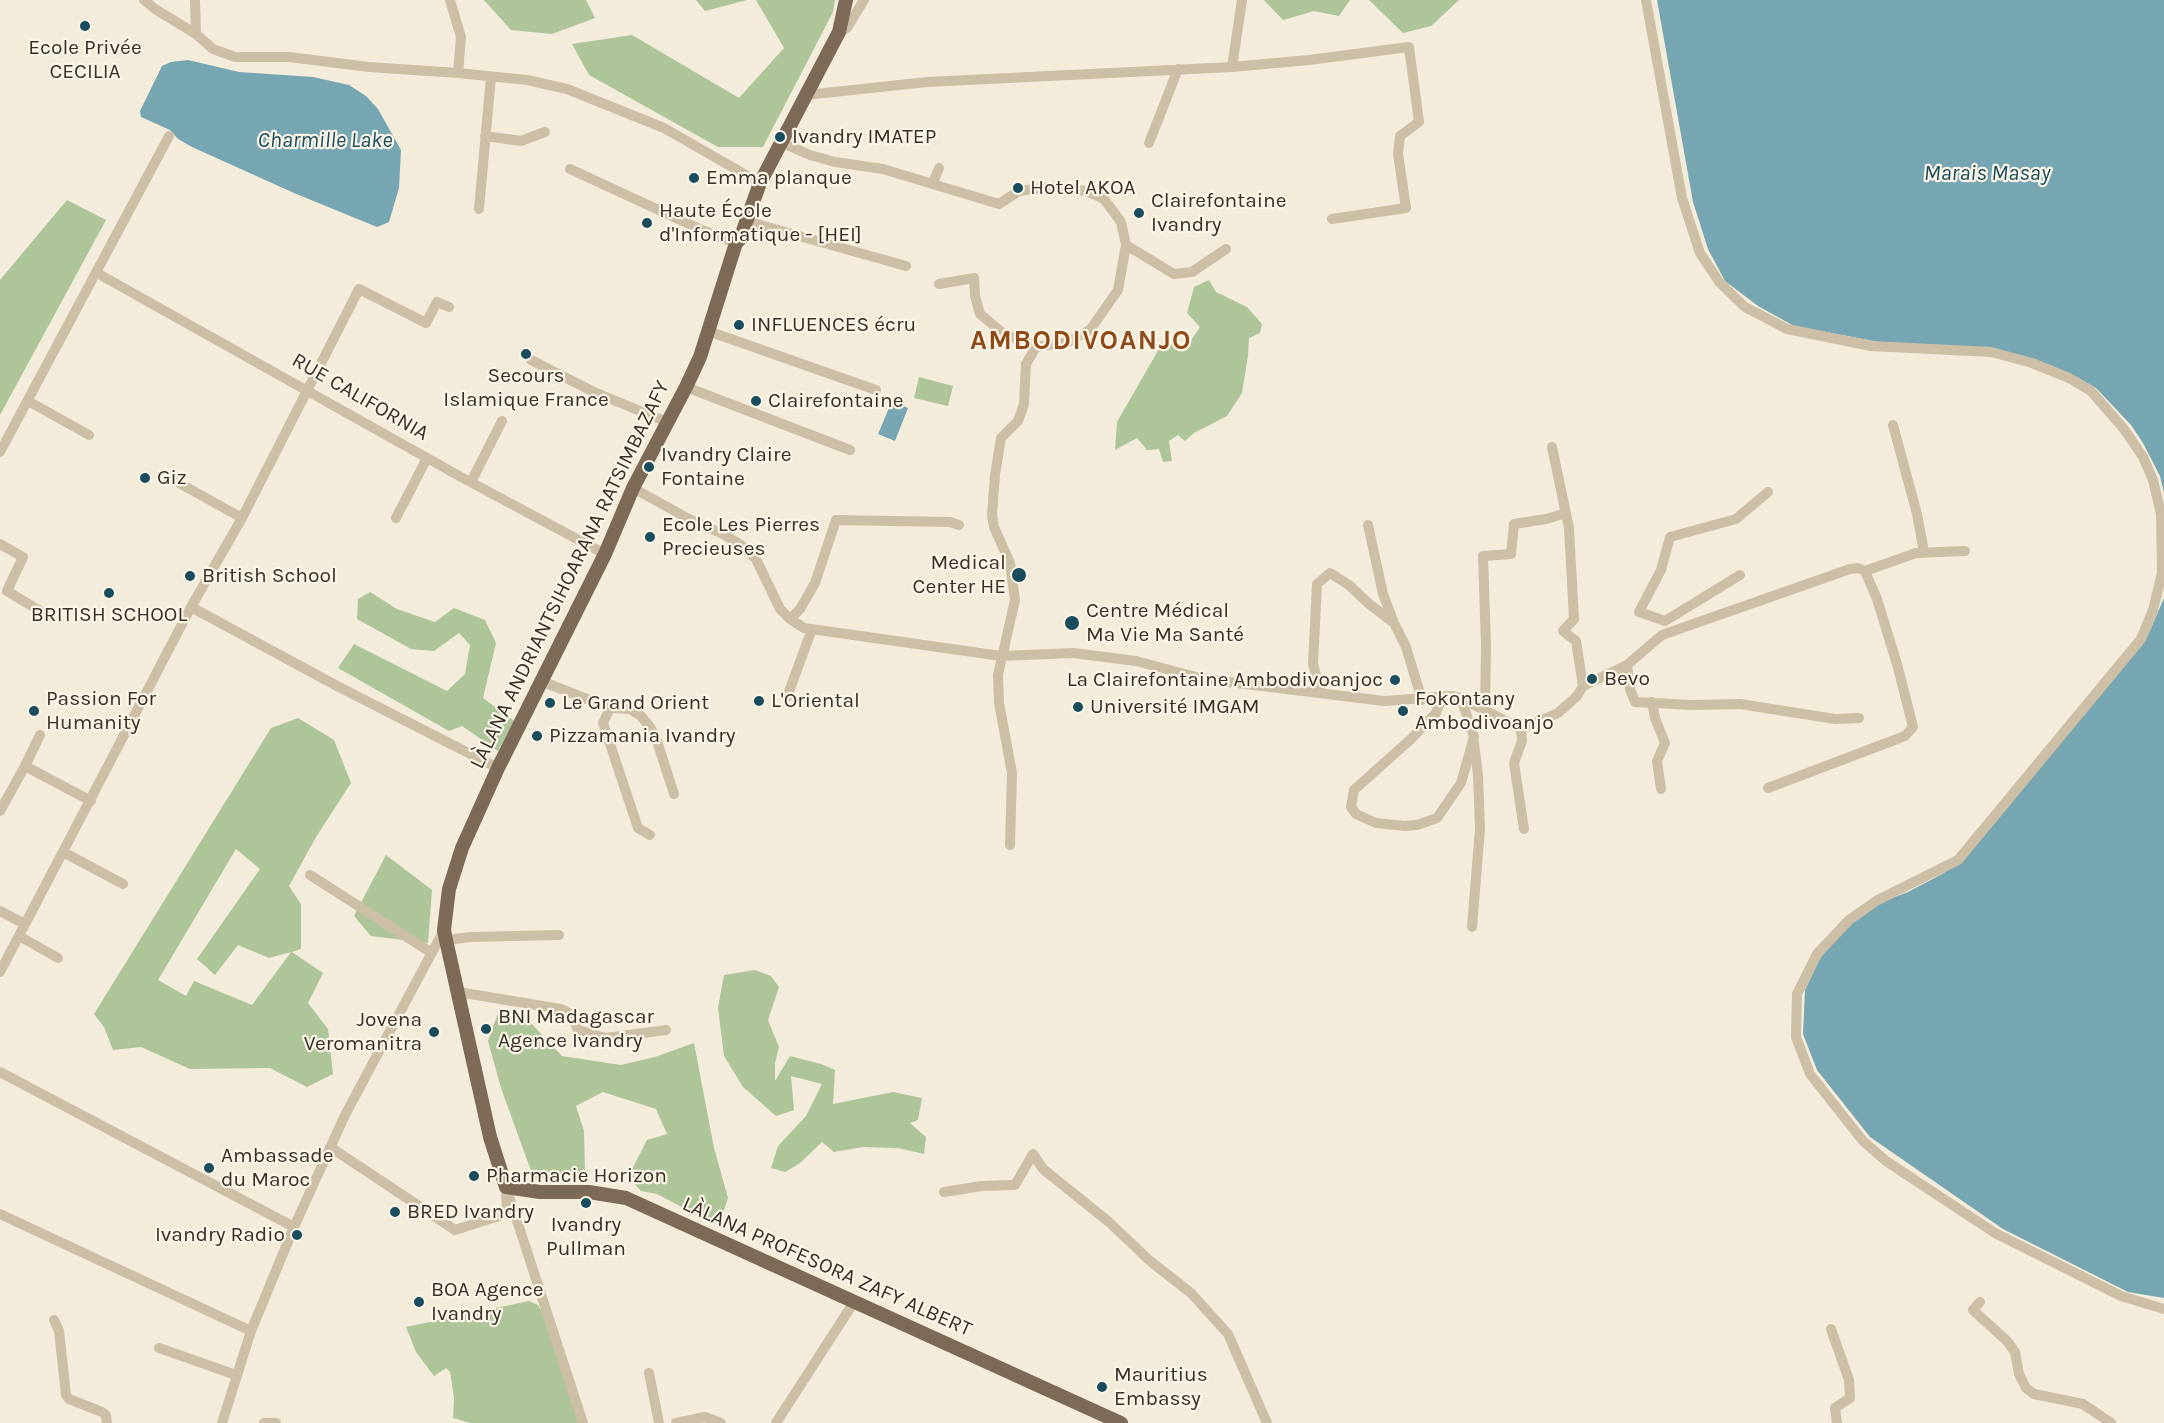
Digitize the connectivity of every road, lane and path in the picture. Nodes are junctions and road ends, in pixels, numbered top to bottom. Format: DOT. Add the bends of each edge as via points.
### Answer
graph roads {
  1 [pos="144,0"];
  2 [pos="195,0"];
  3 [pos="450,0"];
  4 [pos="846,0"];
  5 [pos="864,0"];
  6 [pos="1242,0"];
  7 [pos="1646,0"];
  8 [pos="839,32"];
  9 [pos="196,34"];
  10 [pos="1232,67"];
  11 [pos="1178,69"];
  12 [pos="458,73"];
  13 [pos="491,77"];
  14 [pos="806,95"];
  15 [pos="544,132"];
  16 [pos="484,135"];
  17 [pos="169,136"];
  18 [pos="780,142"];
  19 [pos="1149,143"];
  20 [pos="939,168"];
  21 [pos="570,169"];
  22 [pos="760,183"];
  23 [pos="933,183"];
  24 [pos="479,209"];
  25 [pos="1332,219"];
  26 [pos="746,221"];
  27 [pos="736,243"];
  28 [pos="1126,245"];
  29 [pos="1226,249"];
  30 [pos="906,266"];
  31 [pos="97,273"];
  32 [pos="939,284"];
  33 [pos="450,307"];
  34 [pos="708,331"];
  35 [pos="1035,347"];
  36 [pos="531,360"];
  37 [pos="686,387"];
  38 [pos="306,389"];
  39 [pos="876,390"];
  40 [pos="28,401"];
  41 [pos="502,421"];
  42 [pos="667,422"];
  43 [pos="1893,425"];
  44 [pos="89,435"];
  45 [pos="1552,447"];
  46 [pos="850,450"];
  47 [pos="0,452"];
  48 [pos="427,458"];
  49 [pos="471,482"];
  50 [pos="178,483"];
  51 [pos="633,488"];
  52 [pos="1768,492"];
  53 [pos="1566,513"];
  54 [pos="242,518"];
  55 [pos="396,518"];
  56 [pos="959,525"];
  57 [pos="1368,525"];
  58 [pos="0,544"];
  59 [pos="1965,551"];
  60 [pos="1924,552"];
  61 [pos="605,554"];
  62 [pos="1865,571"];
  63 [pos="1740,575"];
  64 [pos="191,607"];
  65 [pos="40,610"];
  66 [pos="790,619"];
  67 [pos="1665,621"];
  68 [pos="1394,623"];
  69 [pos="812,629"];
  70 [pos="1662,635"];
  71 [pos="1001,656"];
  72 [pos="1627,665"];
  73 [pos="542,681"];
  74 [pos="1583,686"];
  75 [pos="1321,692"];
  76 [pos="787,697"];
  77 [pos="1442,697"];
  78 [pos="1461,698"];
  79 [pos="1422,700"];
  80 [pos="1652,702"];
  81 [pos="610,708"];
  82 [pos="1485,710"];
  83 [pos="1859,718"];
  84 [pos="1521,729"];
  85 [pos="40,735"];
  86 [pos="1474,737"];
  87 [pos="25,766"];
  88 [pos="498,768"];
  89 [pos="1768,788"];
  90 [pos="1661,789"];
  91 [pos="674,795"];
  92 [pos="91,801"];
  93 [pos="0,811"];
  94 [pos="1524,829"];
  95 [pos="650,835"];
  96 [pos="1010,845"];
  97 [pos="63,852"];
  98 [pos="310,875"];
  99 [pos="123,884"];
  100 [pos="0,911"];
  101 [pos="25,924"];
  102 [pos="1472,927"];
  103 [pos="445,935"];
  104 [pos="559,935"];
  105 [pos="19,936"];
  106 [pos="432,953"];
  107 [pos="58,958"];
  108 [pos="0,972"];
  109 [pos="458,993"];
  110 [pos="666,1030"];
  111 [pos="0,1072"];
  112 [pos="330,1147"];
  113 [pos="506,1187"];
  114 [pos="944,1192"];
  115 [pos="0,1214"];
  116 [pos="294,1227"];
  117 [pos="854,1302"];
  118 [pos="1980,1302"];
  119 [pos="2164,1309"];
  120 [pos="54,1320"];
  121 [pos="1831,1329"];
  122 [pos="250,1331"];
  123 [pos="159,1348"];
  124 [pos="649,1373"];
  125 [pos="236,1375"];
  126 [pos="107,1423"];
  127 [pos="222,1423"];
  128 [pos="264,1423"];
  129 [pos="276,1423"];
  130 [pos="583,1423"];
  131 [pos="660,1423"];
  132 [pos="676,1423"];
  133 [pos="722,1423"];
  134 [pos="776,1423"];
  135 [pos="1121,1423"];
  136 [pos="1267,1423"];
  137 [pos="1837,1423"];
  138 [pos="2111,1423"];
  1 -- 9 [label="street"];
  2 -- 9 [label="street"];
  3 -- 12 [label="street" via="461,37"];
  4 -- 8 [label="main road, LÀLANA ANDRIANTSIHOARANA RATSIMBAZAFY"];
  5 -- 8 [label="street" via="847,28"];
  6 -- 10 [label="street"];
  7 -- 119 [label="street" via="1683,198 1700,253 1720,283 1745,307 1787,329 1871,346 1991,352 2069,378 2091,391 2124,429 2153,480 2161,514 2162,573 2153,610 2140,639 1958,860 1876,901 1849,921 1817,954 1797,994 1796,1037 1810,1074 1863,1141 1886,1161 1995,1233 2121,1296"];
  8 -- 14 [label="main road, LÀLANA ANDRIANTSIHOARANA RATSIMBAZAFY"];
  9 -- 12 [label="street" via="213,49 235,57 290,57"];
  10 -- 11 [label="street"];
  10 -- 25 [label="street" via="1409,47 1419,122 1400,136 1398,154 1406,208"];
  11 -- 14 [label="street" via="927,82"];
  11 -- 19 [label="street"];
  12 -- 13 [label="street"];
  13 -- 16 [label="street"];
  13 -- 22 [label="street" via="567,89 664,128"];
  14 -- 18 [label="main road, LÀLANA ANDRIANTSIHOARANA RATSIMBAZAFY"];
  15 -- 16 [label="street" via="522,141"];
  16 -- 24 [label="street"];
  17 -- 31 [label="street"];
  18 -- 22 [label="main road, LÀLANA ANDRIANTSIHOARANA RATSIMBAZAFY"];
  18 -- 23 [label="street" via="827,160 884,169"];
  20 -- 23 [label="street"];
  21 -- 27 [label="street"];
  22 -- 26 [label="main road, LÀLANA ANDRIANTSIHOARANA RATSIMBAZAFY"];
  23 -- 28 [label="street" via="999,204 1019,190 1049,187 1086,191 1104,199 1113,211"];
  26 -- 27 [label="main road, LÀLANA ANDRIANTSIHOARANA RATSIMBAZAFY"];
  26 -- 30 [label="street"];
  27 -- 34 [label="main road, LÀLANA ANDRIANTSIHOARANA RATSIMBAZAFY"];
  28 -- 29 [label="street" via="1174,274 1192,272"];
  28 -- 35 [label="street" via="1118,290 1090,330 1068,342"];
  31 -- 38 [label="street, RUE CALIFORNIA"];
  31 -- 40 [label="street"];
  32 -- 35 [label="street" via="974,278 980,314 1004,334"];
  33 -- 38 [label="street" via="437,302 426,323 358,289"];
  34 -- 37 [label="main road, LÀLANA ANDRIANTSIHOARANA RATSIMBAZAFY"];
  34 -- 39 [label="street"];
  35 -- 71 [label="street" via="1026,364 1024,404 1018,421 1001,438 995,474 992,515 1010,563 1015,600"];
  36 -- 42 [label="street"];
  37 -- 42 [label="main road, LÀLANA ANDRIANTSIHOARANA RATSIMBAZAFY"];
  37 -- 46 [label="street"];
  38 -- 48 [label="street, RUE CALIFORNIA"];
  38 -- 54 [label="street"];
  40 -- 44 [label="street"];
  40 -- 47 [label="street"];
  41 -- 49 [label="street"];
  42 -- 51 [label="main road, LÀLANA ANDRIANTSIHOARANA RATSIMBAZAFY"];
  43 -- 60 [label="street"];
  45 -- 53 [label="street"];
  48 -- 49 [label="street, RUE CALIFORNIA"];
  48 -- 55 [label="street"];
  49 -- 61 [label="street, RUE CALIFORNIA"];
  50 -- 54 [label="street"];
  51 -- 61 [label="main road, LÀLANA ANDRIANTSIHOARANA RATSIMBAZAFY"];
  51 -- 66 [label="street" via="741,544 756,559 780,609"];
  52 -- 67 [label="street" via="1736,519 1670,537 1661,570 1639,612"];
  53 -- 74 [label="street" via="1574,619 1563,631 1576,641"];
  53 -- 82 [label="street" via="1514,524 1511,554 1483,556"];
  54 -- 64 [label="street"];
  56 -- 66 [label="street" via="836,520 815,583"];
  57 -- 68 [label="street" via="1383,594"];
  58 -- 65 [label="street" via="23,557 7,591"];
  59 -- 60 [label="street"];
  60 -- 62 [label="street"];
  61 -- 73 [label="main road, LÀLANA ANDRIANTSIHOARANA RATSIMBAZAFY"];
  62 -- 70 [label="street" via="1850,569"];
  62 -- 89 [label="street" via="1897,664 1913,727 1905,736"];
  63 -- 67 [label="street"];
  64 -- 88 [label="street"];
  64 -- 92 [label="street"];
  66 -- 69 [label="street"];
  67 -- 70 [label="street"];
  68 -- 75 [label="street" via="1330,573 1317,584 1313,664"];
  68 -- 79 [label="street" via="1406,647"];
  69 -- 71 [label="street"];
  69 -- 76 [label="street"];
  70 -- 72 [label="street"];
  71 -- 75 [label="street" via="1073,653 1136,661 1229,682"];
  71 -- 96 [label="street" via="999,703 1012,773"];
  72 -- 74 [label="street"];
  72 -- 80 [label="street" via="1635,702"];
  73 -- 81 [label="street"];
  73 -- 88 [label="main road, LÀLANA ANDRIANTSIHOARANA RATSIMBAZAFY"];
  74 -- 84 [label="street" via="1558,713"];
  75 -- 79 [label="street" via="1384,701"];
  77 -- 78 [label="street"];
  77 -- 79 [label="street"];
  77 -- 86 [label="street" via="1436,713 1411,740 1354,790 1351,807 1376,823 1405,826 1437,818 1461,783"];
  78 -- 82 [label="street"];
  78 -- 86 [label="street"];
  80 -- 83 [label="street" via="1740,704 1835,719"];
  80 -- 90 [label="street" via="1665,743 1657,761"];
  81 -- 91 [label="street" via="630,709 650,727"];
  81 -- 95 [label="street" via="603,723 638,828"];
  82 -- 84 [label="street"];
  84 -- 94 [label="street" via="1522,741 1514,763"];
  85 -- 87 [label="street"];
  86 -- 102 [label="street" via="1480,829"];
  87 -- 92 [label="street"];
  87 -- 93 [label="street"];
  88 -- 103 [label="main road, LÀLANA ANDRIANTSIHOARANA RATSIMBAZAFY" via="462,848 449,889"];
  92 -- 97 [label="street"];
  97 -- 99 [label="street"];
  97 -- 101 [label="street"];
  98 -- 106 [label="street"];
  100 -- 101 [label="street"];
  101 -- 105 [label="street"];
  103 -- 104 [label="street"];
  103 -- 106 [label="street"];
  103 -- 109 [label="main road, LÀLANA ANDRIANTSIHOARANA RATSIMBAZAFY"];
  105 -- 107 [label="street"];
  105 -- 108 [label="street"];
  106 -- 112 [label="street"];
  109 -- 110 [label="street" via="561,1009 571,1014 578,1030 606,1038"];
  109 -- 113 [label="main road, LÀLANA ANDRIANTSIHOARANA RATSIMBAZAFY" via="490,1137"];
  111 -- 116 [label="street"];
  112 -- 113 [label="street" via="454,1230 502,1215 507,1210"];
  112 -- 116 [label="street"];
  113 -- 117 [label="main road, LÀLANA PROFESORA ZAFY ALBERT" via="626,1198"];
  113 -- 130 [label="street"];
  114 -- 136 [label="street" via="1015,1185 1033,1154 1043,1169 1191,1293 1228,1334"];
  115 -- 122 [label="street"];
  116 -- 122 [label="street"];
  117 -- 134 [label="street"];
  117 -- 135 [label="main road, LÀLANA PROFESORA ZAFY ALBERT"];
  118 -- 138 [label="street" via="1973,1310 2015,1352 2025,1388 2034,1394 2084,1404"];
  120 -- 126 [label="street" via="59,1331 66,1395 102,1412"];
  121 -- 137 [label="street" via="1850,1389 1850,1398 1834,1408"];
  122 -- 125 [label="street"];
  123 -- 125 [label="street"];
  124 -- 131 [label="street"];
  125 -- 127 [label="street"];
  128 -- 129 [label="street"];
  132 -- 133 [label="street" via="705,1417"];
}
